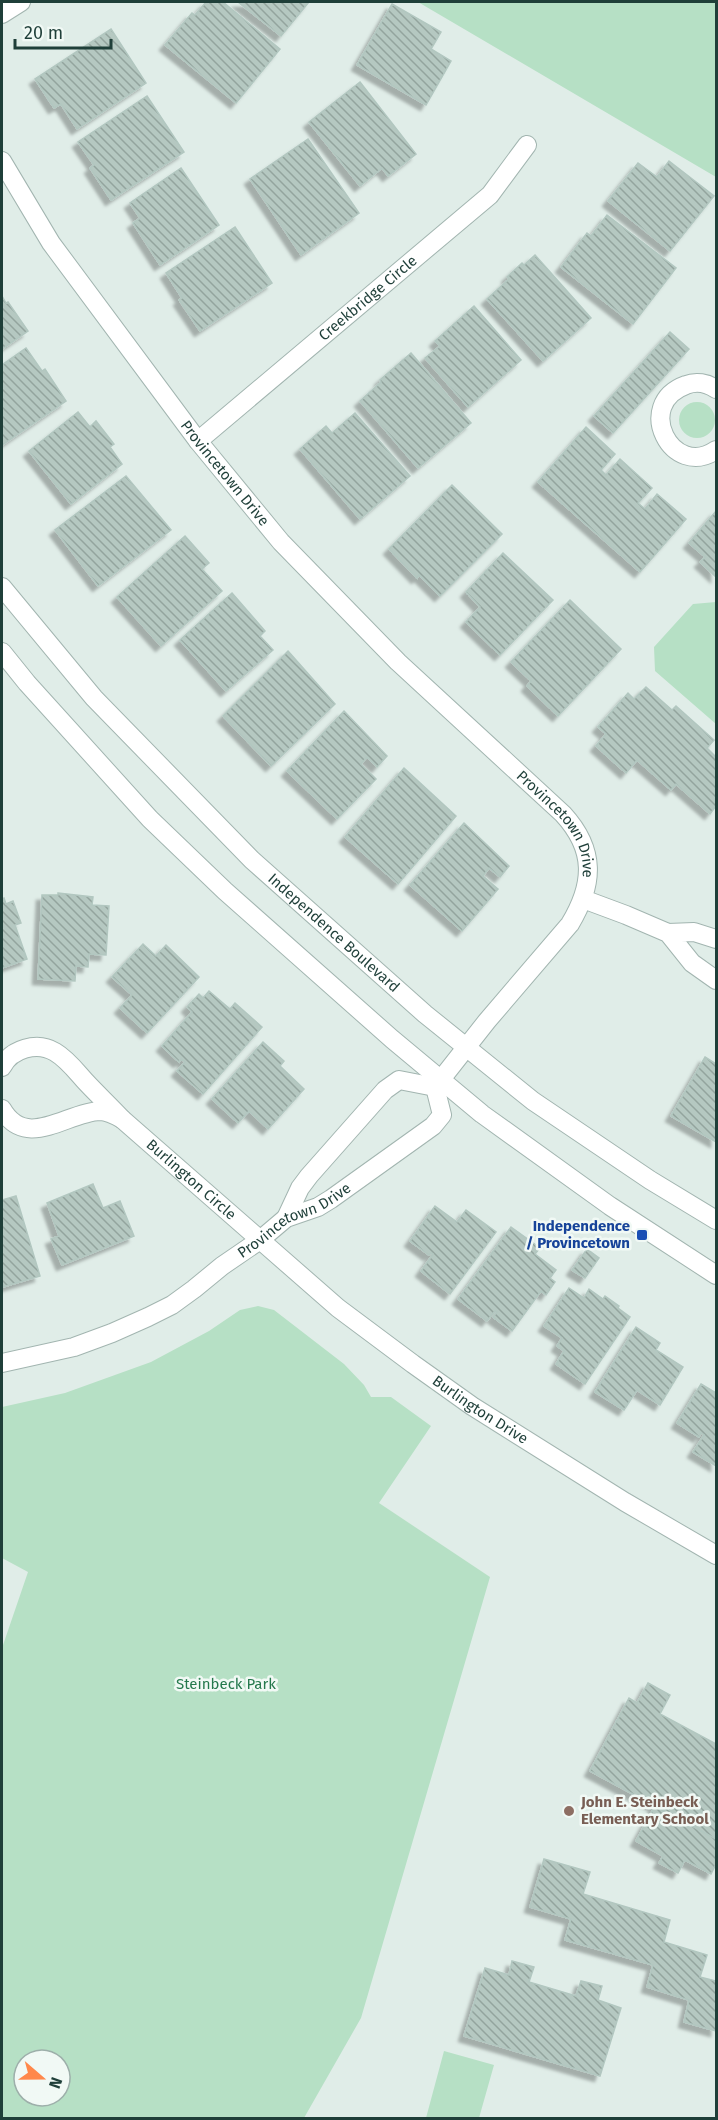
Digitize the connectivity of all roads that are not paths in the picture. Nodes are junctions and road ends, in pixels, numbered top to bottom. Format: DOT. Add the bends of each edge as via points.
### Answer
graph roads {
  1 [pos="21,2"];
  2 [pos="2,14"];
  3 [pos="527,145"];
  4 [pos="2,161"];
  5 [pos="717,389"];
  6 [pos="198,441"];
  7 [pos="717,450"];
  8 [pos="2,587"];
  9 [pos="2,652"];
  10 [pos="583,899"];
  11 [pos="668,933"];
  12 [pos="717,939"];
  13 [pos="717,980"];
  14 [pos="465,1048"];
  15 [pos="2,1067"];
  16 [pos="438,1084"];
  17 [pos="2,1109"];
  18 [pos="122,1119"];
  19 [pos="285,1218"];
  20 [pos="717,1220"];
  21 [pos="260,1240"];
  22 [pos="717,1275"];
  23 [pos="2,1363"];
  24 [pos="717,1555"];
  1 -- 2 [label="street"];
  3 -- 6 [label="street, Creekbridge Circle" via="490,195"];
  4 -- 6 [label="street, Provincetown Drive" via="51,243"];
  5 -- 7 [label="street" via="701,383 678,388 668,397 660,420 662,433 677,452 702,456"];
  6 -- 10 [label="street, Provincetown Drive" via="281,542 390,654 575,828 588,860"];
  8 -- 14 [label="street, Independence Boulevard" via="94,699 252,860"];
  9 -- 16 [label="street" via="150,819"];
  10 -- 11 [label="street"];
  10 -- 14 [label="street, Provincetown Drive" via="570,924"];
  11 -- 12 [label="street" via="694,932"];
  11 -- 13 [label="street" via="692,963"];
  14 -- 16 [label="street, Provincetown Drive"];
  14 -- 20 [label="street, Independence Boulevard" via="533,1101"];
  15 -- 18 [label="street, Burlington Circle" via="26,1048 53,1051"];
  16 -- 19 [label="street" via="399,1080 385,1090 309,1176"];
  16 -- 19 [label="street, Provincetown Drive" via="442,1115 433,1126 331,1199"];
  16 -- 22 [label="street" via="610,1206"];
  17 -- 18 [label="street, Burlington Circle" via="13,1122 25,1128 39,1129 90,1112 103,1111"];
  18 -- 21 [label="street, Burlington Circle"];
  19 -- 21 [label="street, Provincetown Drive"];
  21 -- 23 [label="street, Provincetown Drive" via="148,1317 74,1347"];
  21 -- 24 [label="street, Burlington Drive" via="338,1308 472,1406"];
}
